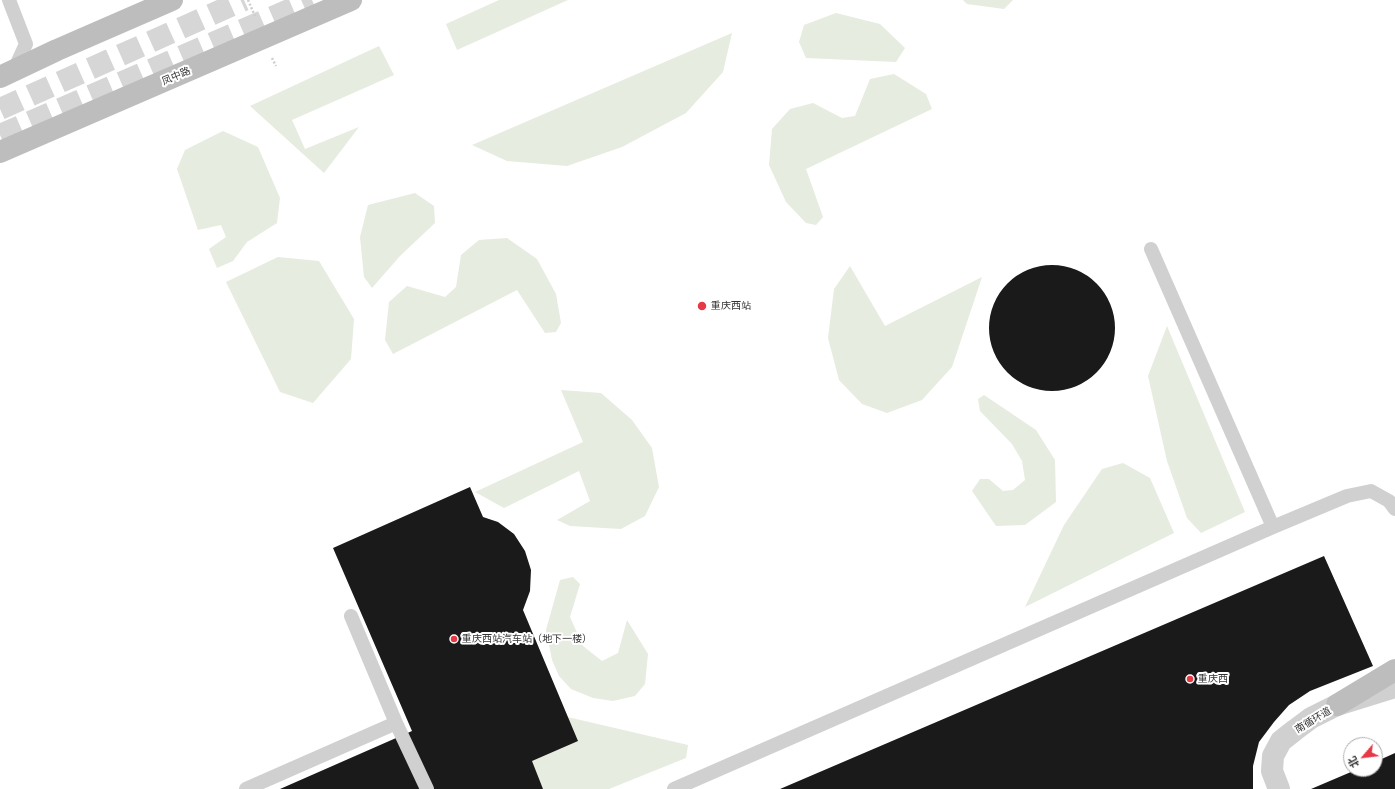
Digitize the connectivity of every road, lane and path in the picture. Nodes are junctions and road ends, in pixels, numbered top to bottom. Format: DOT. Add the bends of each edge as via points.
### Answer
graph roads {
  1 [pos="9,0"];
  2 [pos="172,0"];
  3 [pos="351,0"];
  4 [pos="7,73"];
  5 [pos="0,152"];
  6 [pos="1151,249"];
  7 [pos="1395,509"];
  8 [pos="1273,527"];
  9 [pos="350,616"];
  10 [pos="1395,670"];
  11 [pos="1395,687"];
  12 [pos="1337,705"];
  13 [pos="396,723"];
  14 [pos="246,789"];
  15 [pos="427,789"];
  16 [pos="674,789"];
  17 [pos="1279,789"];
  1 -- 4 [label="lane" via="26,44"];
  2 -- 4 [label="main road"];
  3 -- 5 [label="main road, 凤中路"];
  6 -- 8 [label="lane"];
  7 -- 8 [label="lane" via="1389,501 1371,491 1347,496"];
  8 -- 16 [label="lane"];
  9 -- 13 [label="lane"];
  10 -- 12 [label="main road"];
  11 -- 12 [label="street, 南循环道"];
  12 -- 17 [label="street, 南循环道" via="1311,718 1281,741 1273,756 1272,771"];
  13 -- 14 [label="lane"];
  13 -- 15 [label="lane"];
}
